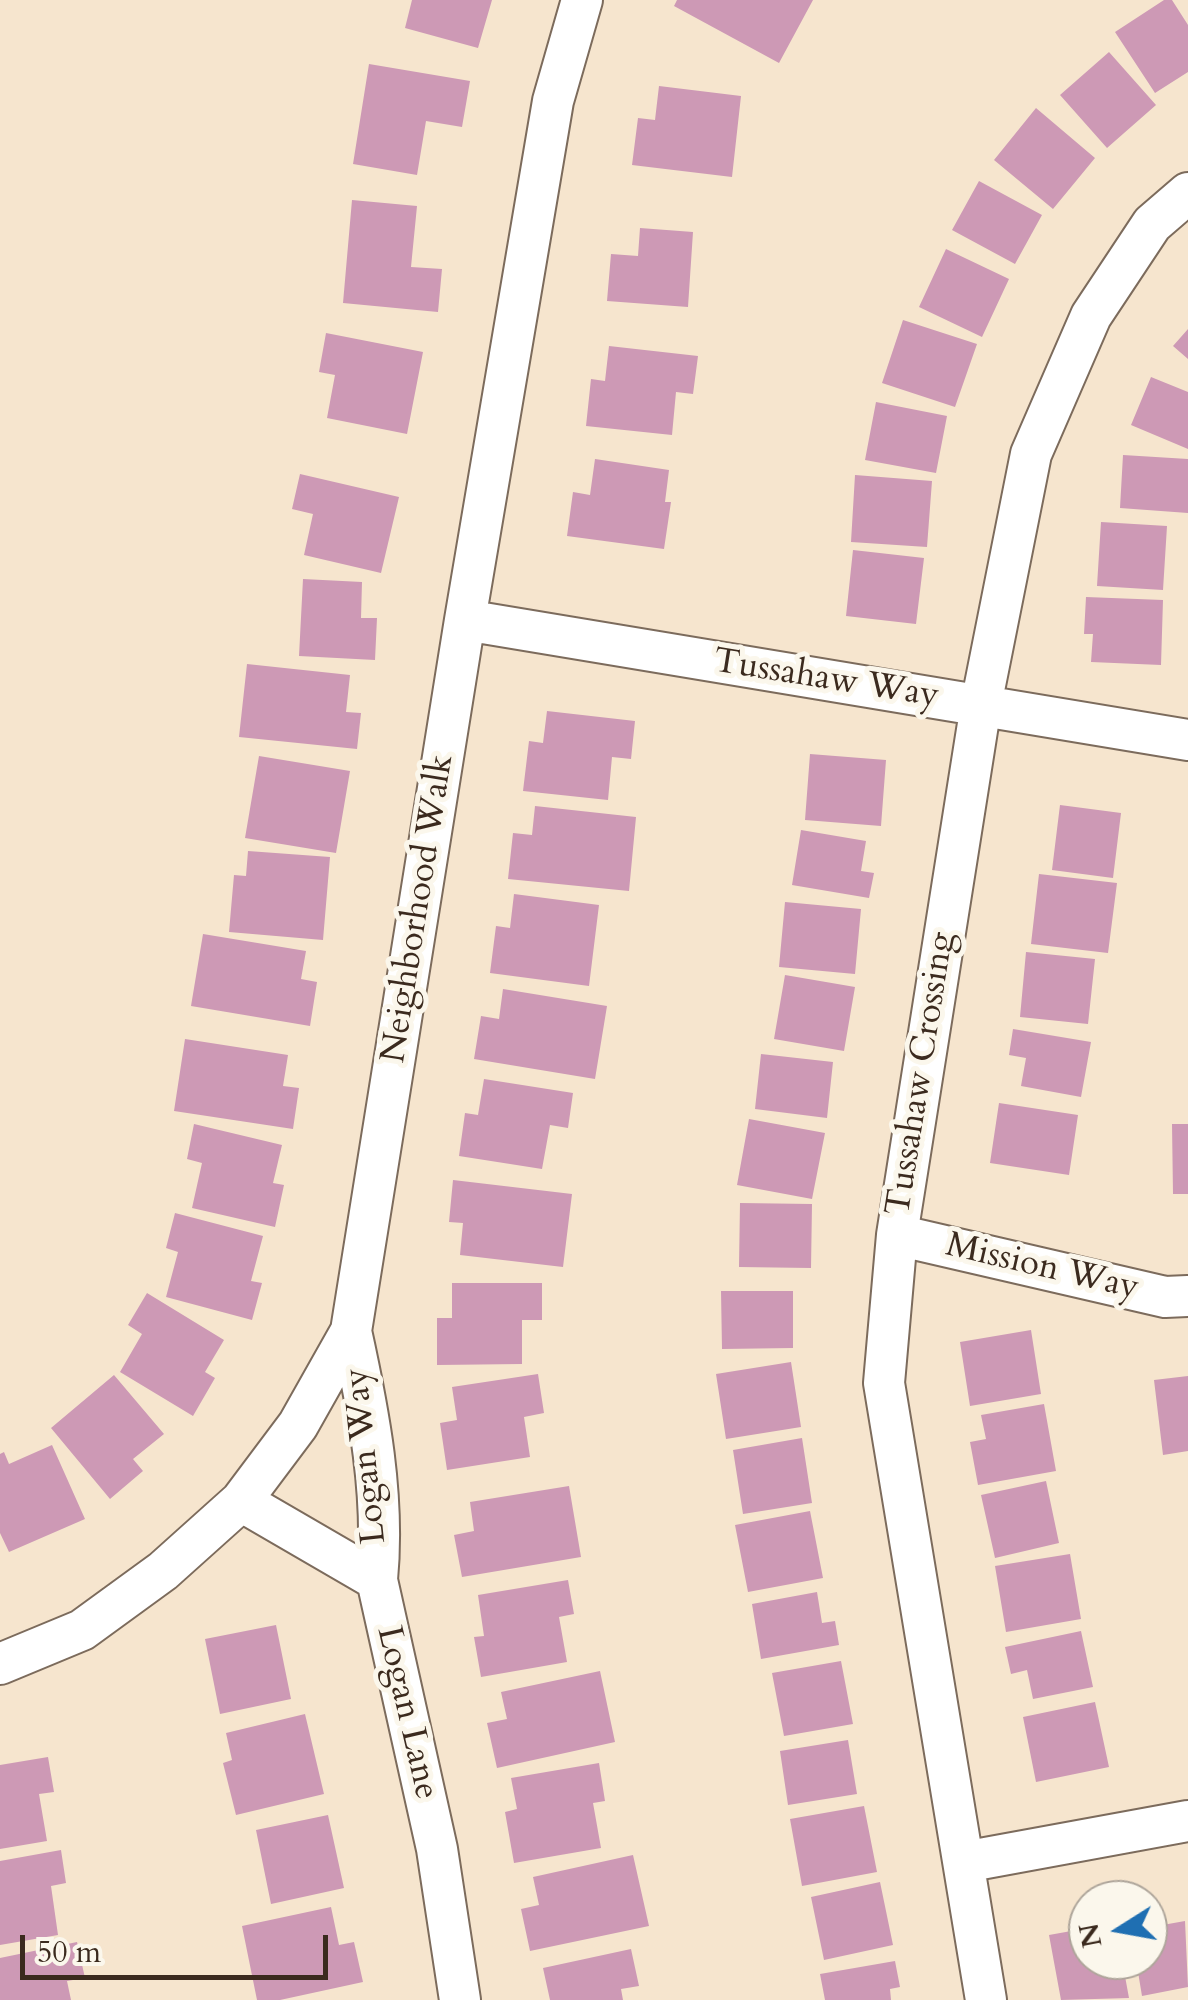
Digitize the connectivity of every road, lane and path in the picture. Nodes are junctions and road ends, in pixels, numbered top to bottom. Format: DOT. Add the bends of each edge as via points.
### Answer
graph roads {
  1 [pos="582,0"];
  2 [pos="1188,193"];
  3 [pos="465,620"];
  4 [pos="981,705"];
  5 [pos="1188,740"];
  6 [pos="896,1234"];
  7 [pos="1188,1296"];
  8 [pos="351,1332"];
  9 [pos="241,1501"];
  10 [pos="377,1580"];
  11 [pos="0,1664"];
  12 [pos="1188,1820"];
  13 [pos="964,1862"];
  14 [pos="460,2000"];
  15 [pos="986,2000"];
  1 -- 3 [label="street, Neighborhood Walk" via="553,102"];
  2 -- 4 [label="street, Tussahaw Crossing" via="1152,224 1091,316 1030,454"];
  3 -- 4 [label="street, Tussahaw Way"];
  3 -- 8 [label="street, Neighborhood Walk"];
  4 -- 5 [label="street, Tussahaw Way"];
  4 -- 6 [label="street, Tussahaw Crossing"];
  6 -- 7 [label="street, Mission Way" via="1164,1297"];
  6 -- 13 [label="street, Tussahaw Crossing" via="884,1383"];
  8 -- 9 [label="street, Neighborhood Walk" via="298,1425"];
  8 -- 10 [label="street, Logan Way" via="382,1530"];
  9 -- 10 [label="street, Logan Lane"];
  9 -- 11 [label="street, Neighborhood Walk" via="163,1571 82,1630"];
  10 -- 14 [label="street, Logan Lane" via="437,1849"];
  12 -- 13 [label="street"];
  13 -- 15 [label="street, Tussahaw Crossing"];
}
